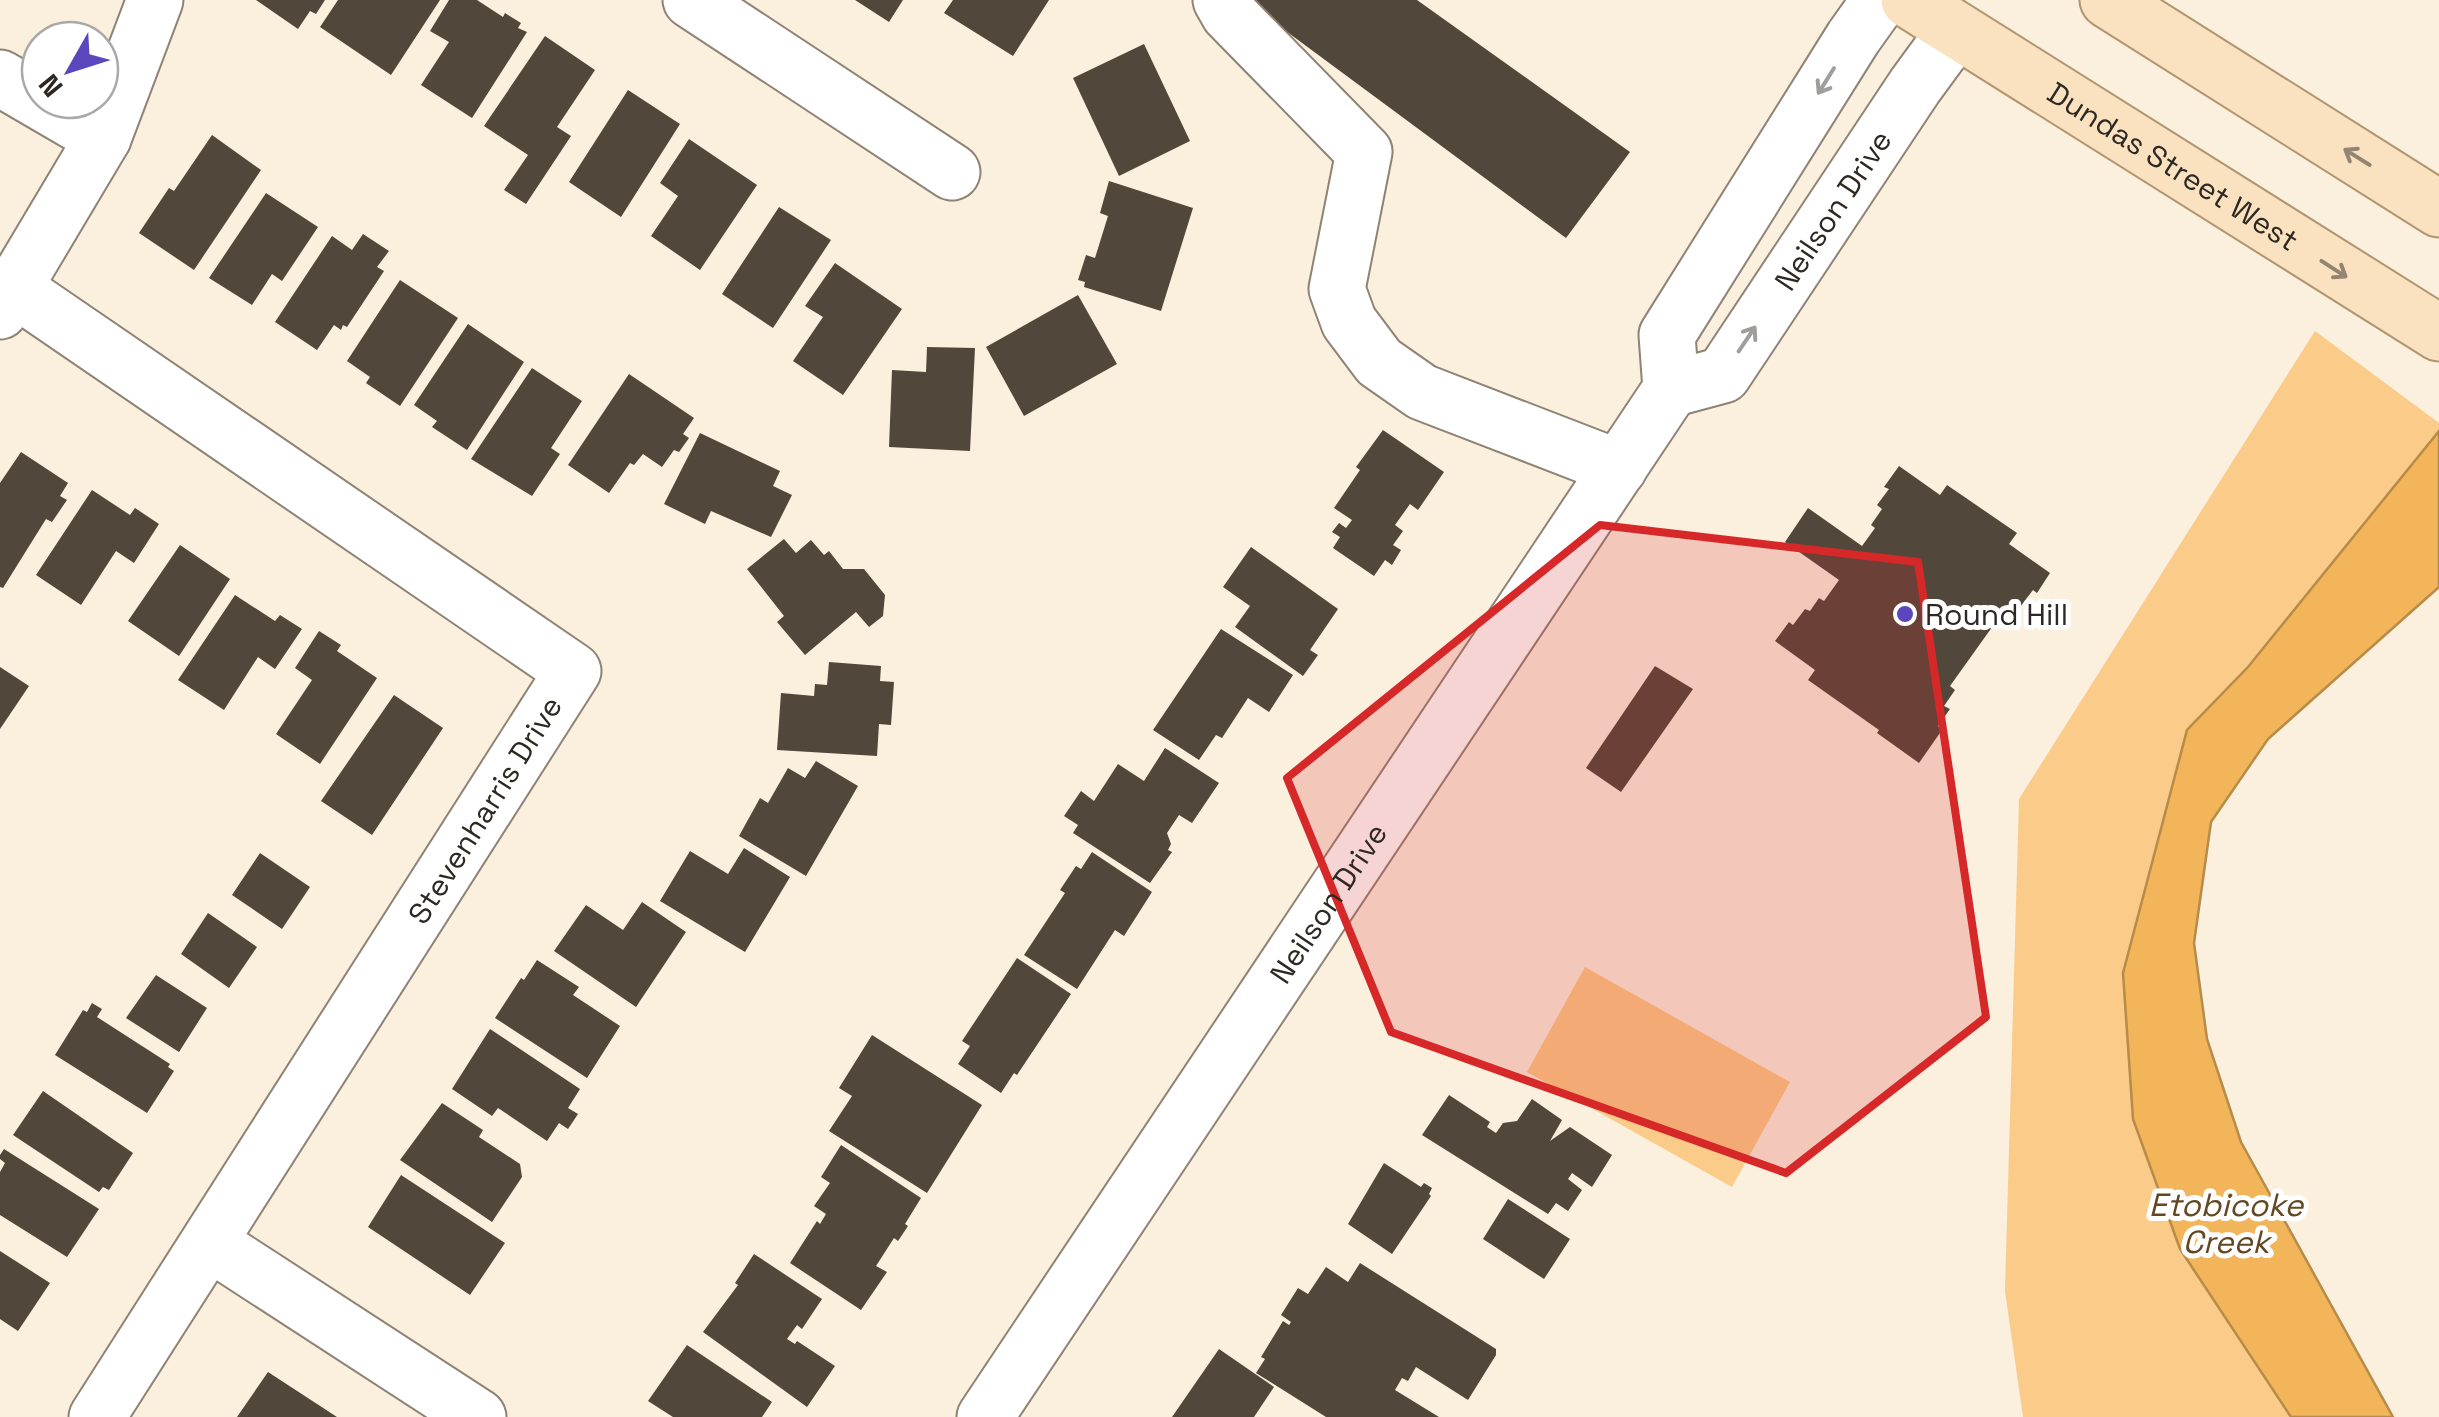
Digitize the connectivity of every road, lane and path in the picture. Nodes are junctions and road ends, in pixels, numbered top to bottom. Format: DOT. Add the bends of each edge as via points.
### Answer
graph roads {
  1 [pos="155,0"];
  2 [pos="691,0"];
  3 [pos="1221,0"];
  4 [pos="1880,0"];
  5 [pos="1909,0"];
  6 [pos="2108,0"];
  7 [pos="1966,15"];
  8 [pos="0,78"];
  9 [pos="104,138"];
  10 [pos="952,172"];
  11 [pos="2439,209"];
  12 [pos="8,300"];
  13 [pos="2417,320"];
  14 [pos="1671,389"];
  15 [pos="1619,468"];
  16 [pos="210,1242"];
  17 [pos="97,1417"];
  18 [pos="478,1417"];
  19 [pos="985,1417"];
  1 -- 9 [label="street"];
  2 -- 10 [label="street"];
  3 -- 15 [label="street" via="1364,152 1337,289 1349,322 1379,362 1422,392"];
  4 -- 14 [label="street, one-way" via="1667,335"];
  5 -- 7 [label="main road, Dundas Street West"];
  11 -- 6 [label="main road, one-way"];
  7 -- 13 [label="main road, Dundas Street West, one-way"];
  14 -- 7 [label="street, Neilson Drive, one-way" via="1722,376"];
  8 -- 9 [label="street"];
  9 -- 12 [label="street"];
  12 -- 16 [label="street, Stevenharris Drive" via="573,671"];
  14 -- 15 [label="street, Neilson Drive"];
  15 -- 19 [label="street, Neilson Drive"];
  16 -- 17 [label="street, Stevenharris Drive"];
  16 -- 18 [label="street"];
}
